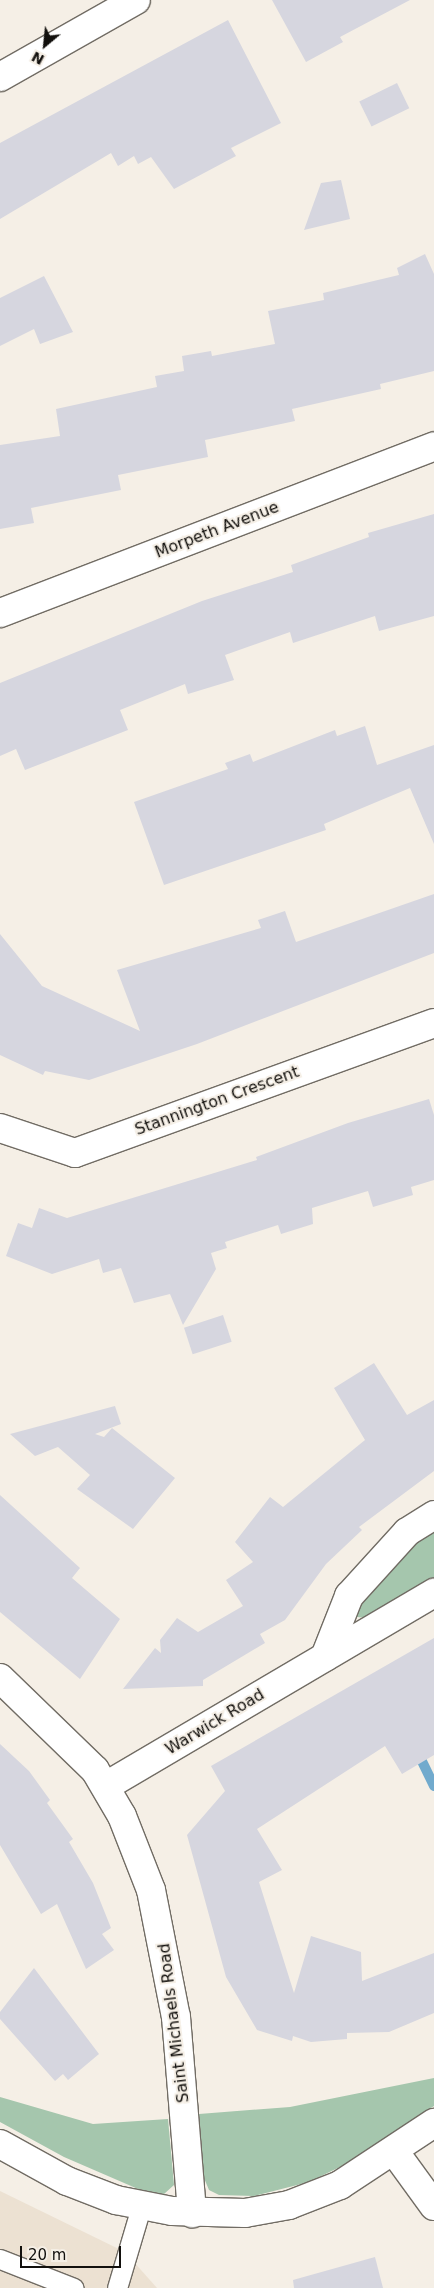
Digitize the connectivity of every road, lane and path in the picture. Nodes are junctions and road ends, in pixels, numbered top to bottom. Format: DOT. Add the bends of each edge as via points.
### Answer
graph roads {
  1 [pos="136,0"];
  2 [pos="0,77"];
  3 [pos="434,446"];
  4 [pos="0,614"];
  5 [pos="434,1023"];
  6 [pos="0,1128"];
  7 [pos="434,1515"];
  8 [pos="434,1593"];
  9 [pos="325,1657"];
  10 [pos="0,1678"];
  11 [pos="106,1786"];
  12 [pos="434,2123"];
  13 [pos="0,2144"];
  14 [pos="394,2151"];
  15 [pos="434,2206"];
  16 [pos="141,2207"];
  17 [pos="192,2213"];
  18 [pos="0,2259"];
  19 [pos="74,2288"];
  20 [pos="117,2288"];
  1 -- 2 [label="street"];
  3 -- 4 [label="street, Morpeth Avenue"];
  5 -- 6 [label="street, Stannington Crescent" via="75,1153"];
  7 -- 9 [label="street" via="407,1532 349,1596"];
  8 -- 9 [label="street, Warwick Road"];
  9 -- 11 [label="street, Warwick Road"];
  10 -- 11 [label="street, Saint Michaels Road" via="77,1748"];
  11 -- 17 [label="street, Saint Michaels Road" via="122,1816 162,1929 176,2017"];
  12 -- 14 [label="street"];
  13 -- 16 [label="street" via="67,2181"];
  14 -- 15 [label="street"];
  14 -- 17 [label="street" via="340,2185 289,2205 245,2213"];
  16 -- 17 [label="street"];
  16 -- 20 [label="lane"];
  18 -- 19 [label="lane"];
}
